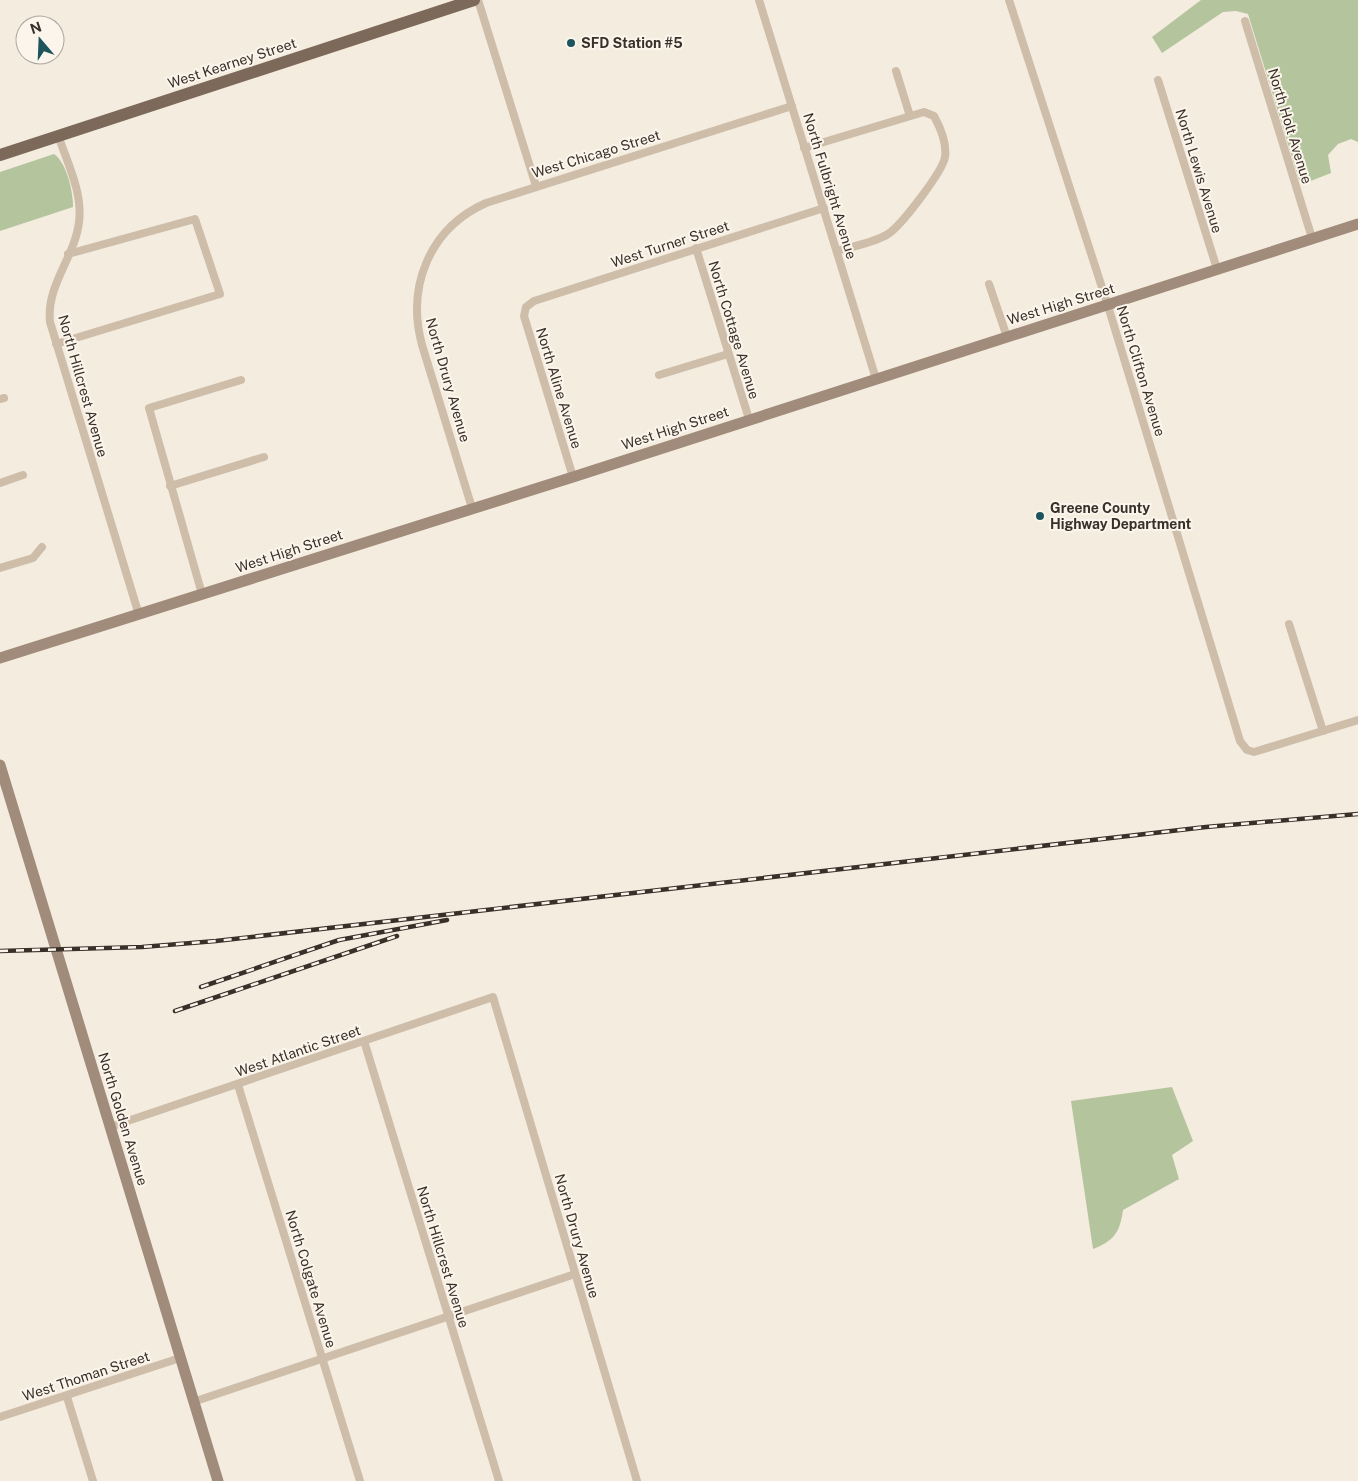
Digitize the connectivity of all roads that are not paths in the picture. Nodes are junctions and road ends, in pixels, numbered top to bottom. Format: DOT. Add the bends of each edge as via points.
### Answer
graph roads {
  1 [pos="474,0"];
  2 [pos="478,0"];
  3 [pos="759,0"];
  4 [pos="1009,0"];
  5 [pos="1245,20"];
  6 [pos="896,71"];
  7 [pos="1158,80"];
  8 [pos="792,106"];
  9 [pos="910,116"];
  10 [pos="58,136"];
  11 [pos="804,148"];
  12 [pos="0,155"];
  13 [pos="536,186"];
  14 [pos="824,208"];
  15 [pos="1358,224"];
  16 [pos="1312,238"];
  17 [pos="696,248"];
  18 [pos="837,250"];
  19 [pos="68,254"];
  20 [pos="428,258"];
  21 [pos="1217,269"];
  22 [pos="989,284"];
  23 [pos="1108,306"];
  24 [pos="526,307"];
  25 [pos="1007,336"];
  26 [pos="56,344"];
  27 [pos="728,354"];
  28 [pos="659,375"];
  29 [pos="876,379"];
  30 [pos="241,380"];
  31 [pos="750,419"];
  32 [pos="264,457"];
  33 [pos="23,475"];
  34 [pos="573,477"];
  35 [pos="0,483"];
  36 [pos="170,486"];
  37 [pos="472,508"];
  38 [pos="42,547"];
  39 [pos="0,568"];
  40 [pos="202,594"];
  41 [pos="138,615"];
  42 [pos="1289,624"];
  43 [pos="0,658"];
  44 [pos="1358,720"];
  45 [pos="1323,731"];
  46 [pos="0,765"];
  47 [pos="493,997"];
  48 [pos="364,1041"];
  49 [pos="238,1085"];
  50 [pos="110,1127"];
  51 [pos="575,1274"];
  52 [pos="448,1317"];
  53 [pos="180,1358"];
  54 [pos="322,1360"];
  55 [pos="68,1396"];
  56 [pos="194,1402"];
  57 [pos="0,1417"];
  58 [pos="93,1481"];
  59 [pos="218,1481"];
  60 [pos="360,1481"];
  61 [pos="498,1481"];
  62 [pos="637,1481"];
  1 -- 10 [label="main road, West Kearney Street"];
  2 -- 13 [label="street"];
  3 -- 8 [label="street, North Fulbright Avenue"];
  4 -- 23 [label="street, North Clifton Avenue"];
  5 -- 16 [label="street, North Holt Avenue"];
  6 -- 9 [label="street"];
  7 -- 21 [label="street, North Lewis Avenue"];
  8 -- 11 [label="street, North Fulbright Avenue"];
  8 -- 13 [label="street, West Chicago Street"];
  9 -- 11 [label="street"];
  9 -- 18 [label="street" via="926,112 934,116 945,147 943,165 896,229"];
  10 -- 12 [label="main road, West Kearney Street"];
  10 -- 19 [label="street, North Hillcrest Avenue" via="80,208 78,229"];
  11 -- 14 [label="street, North Fulbright Avenue"];
  13 -- 20 [label="street, West Chicago Street" via="486,202 463,216 443,234"];
  14 -- 17 [label="street, West Turner Street"];
  14 -- 18 [label="street, North Fulbright Avenue"];
  15 -- 16 [label="street, West High Street"];
  16 -- 21 [label="street, West High Street"];
  17 -- 24 [label="street, West Turner Street" via="534,301"];
  17 -- 27 [label="street, North Cottage Avenue"];
  18 -- 29 [label="street, North Fulbright Avenue"];
  19 -- 26 [label="street, North Hillcrest Avenue" via="50,302 50,322"];
  19 -- 26 [label="street" via="195,219 220,294"];
  20 -- 37 [label="street, North Drury Avenue" via="417,290 418,327"];
  21 -- 23 [label="street, West High Street"];
  22 -- 25 [label="street"];
  23 -- 25 [label="street, West High Street"];
  23 -- 45 [label="street, North Clifton Avenue" via="1242,746 1254,752 1265,750"];
  24 -- 34 [label="street, North Aline Avenue" via="524,316"];
  25 -- 29 [label="street, West High Street"];
  26 -- 41 [label="street, North Hillcrest Avenue"];
  27 -- 28 [label="street"];
  27 -- 31 [label="street, North Cottage Avenue"];
  29 -- 31 [label="street, West High Street"];
  30 -- 36 [label="street" via="149,408"];
  31 -- 34 [label="street, West High Street"];
  32 -- 36 [label="street"];
  33 -- 35 [label="street"];
  34 -- 37 [label="street, West High Street"];
  36 -- 40 [label="street"];
  37 -- 40 [label="street, West High Street"];
  38 -- 39 [label="street" via="33,558"];
  40 -- 41 [label="street, West High Street"];
  41 -- 43 [label="street, West High Street"];
  42 -- 45 [label="street"];
  44 -- 45 [label="street"];
  46 -- 50 [label="street, North Golden Avenue"];
  47 -- 48 [label="street, West Atlantic Street"];
  47 -- 51 [label="street, North Drury Avenue"];
  48 -- 49 [label="street, West Atlantic Street"];
  48 -- 52 [label="street, North Hillcrest Avenue"];
  49 -- 50 [label="street, West Atlantic Street"];
  49 -- 54 [label="street, North Colgate Avenue"];
  50 -- 53 [label="street, North Golden Avenue"];
  51 -- 52 [label="street"];
  51 -- 62 [label="street, North Drury Avenue"];
  52 -- 54 [label="street"];
  52 -- 61 [label="street, North Hillcrest Avenue"];
  53 -- 55 [label="street, West Thoman Street"];
  53 -- 56 [label="street, North Golden Avenue"];
  54 -- 56 [label="street"];
  54 -- 60 [label="street, North Colgate Avenue"];
  55 -- 57 [label="street, West Thoman Street"];
  55 -- 58 [label="street"];
  56 -- 59 [label="street, North Golden Avenue"];
}
